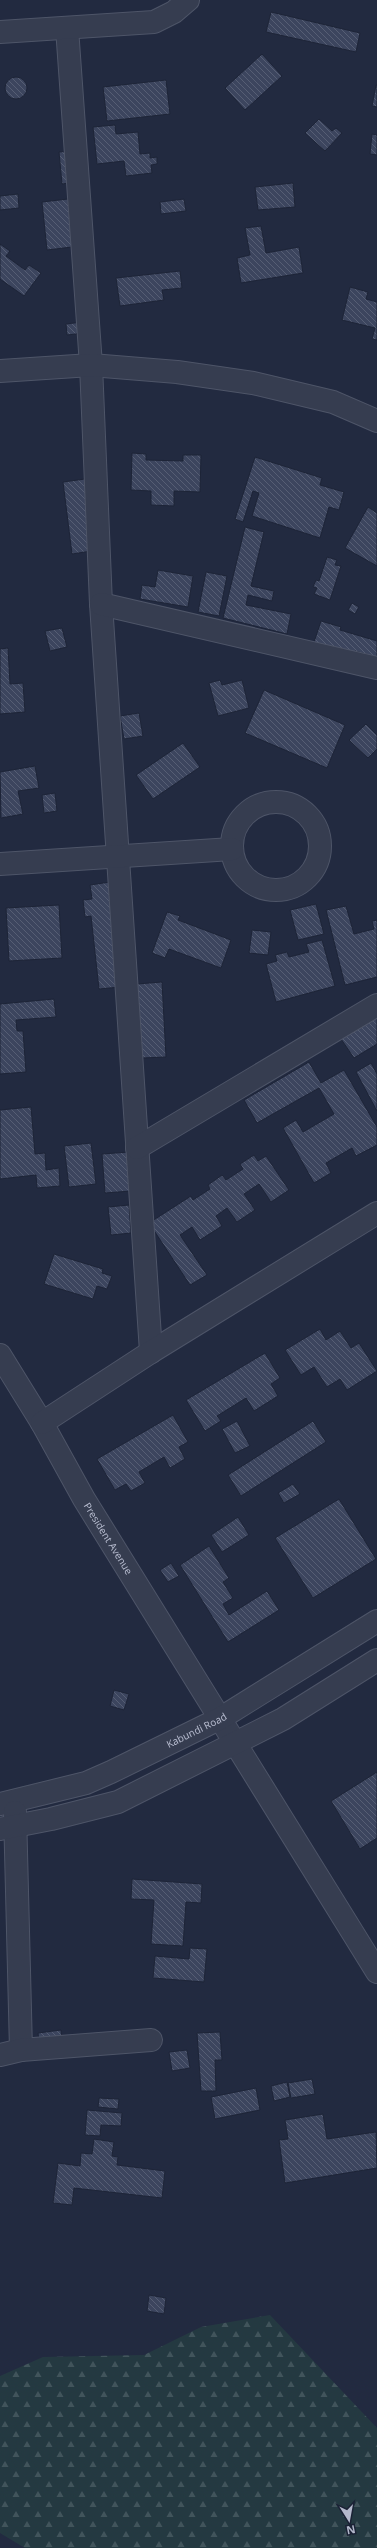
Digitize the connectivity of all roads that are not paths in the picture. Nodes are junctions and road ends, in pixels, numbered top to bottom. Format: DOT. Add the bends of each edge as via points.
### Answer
graph roads {
  1 [pos="188,0"];
  2 [pos="67,28"];
  3 [pos="0,32"];
  4 [pos="91,365"];
  5 [pos="0,371"];
  6 [pos="377,421"];
  7 [pos="101,604"];
  8 [pos="377,668"];
  9 [pos="232,849"];
  10 [pos="118,857"];
  11 [pos="0,864"];
  12 [pos="377,1005"];
  13 [pos="137,1148"];
  14 [pos="377,1213"];
  15 [pos="151,1352"];
  16 [pos="0,1355"];
  17 [pos="42,1423"];
  18 [pos="377,1621"];
  19 [pos="358,1633"];
  20 [pos="376,1661"];
  21 [pos="221,1718"];
  22 [pos="236,1743"];
  23 [pos="7,1802"];
  24 [pos="8,1828"];
  25 [pos="377,1972"];
  26 [pos="150,2040"];
  27 [pos="21,2050"];
  28 [pos="0,2055"];
  1 -- 2 [label="street" via="174,12 154,22"];
  2 -- 3 [label="street"];
  2 -- 4 [label="street"];
  4 -- 5 [label="street"];
  4 -- 6 [label="street" via="177,372 253,383 333,402"];
  4 -- 7 [label="street"];
  7 -- 8 [label="street"];
  7 -- 10 [label="street"];
  9 -- 10 [label="street"];
  10 -- 11 [label="street"];
  10 -- 13 [label="street"];
  12 -- 13 [label="street"];
  13 -- 15 [label="street"];
  14 -- 15 [label="street"];
  15 -- 17 [label="street"];
  16 -- 17 [label="street, President Avenue"];
  17 -- 21 [label="street, President Avenue" via="84,1499"];
  18 -- 19 [label="street, Kabundi Road"];
  19 -- 20 [label="street"];
  19 -- 21 [label="street, Kabundi Road"];
  20 -- 22 [label="street" via="283,1719"];
  21 -- 22 [label="street, President Avenue"];
  21 -- 23 [label="street, Kabundi Road" via="86,1783"];
  22 -- 24 [label="street" via="118,1802"];
  22 -- 25 [label="street, President Avenue"];
  23 -- 24 [label="street"];
  24 -- 27 [label="street"];
  26 -- 27 [label="street"];
  27 -- 28 [label="street"];
}
